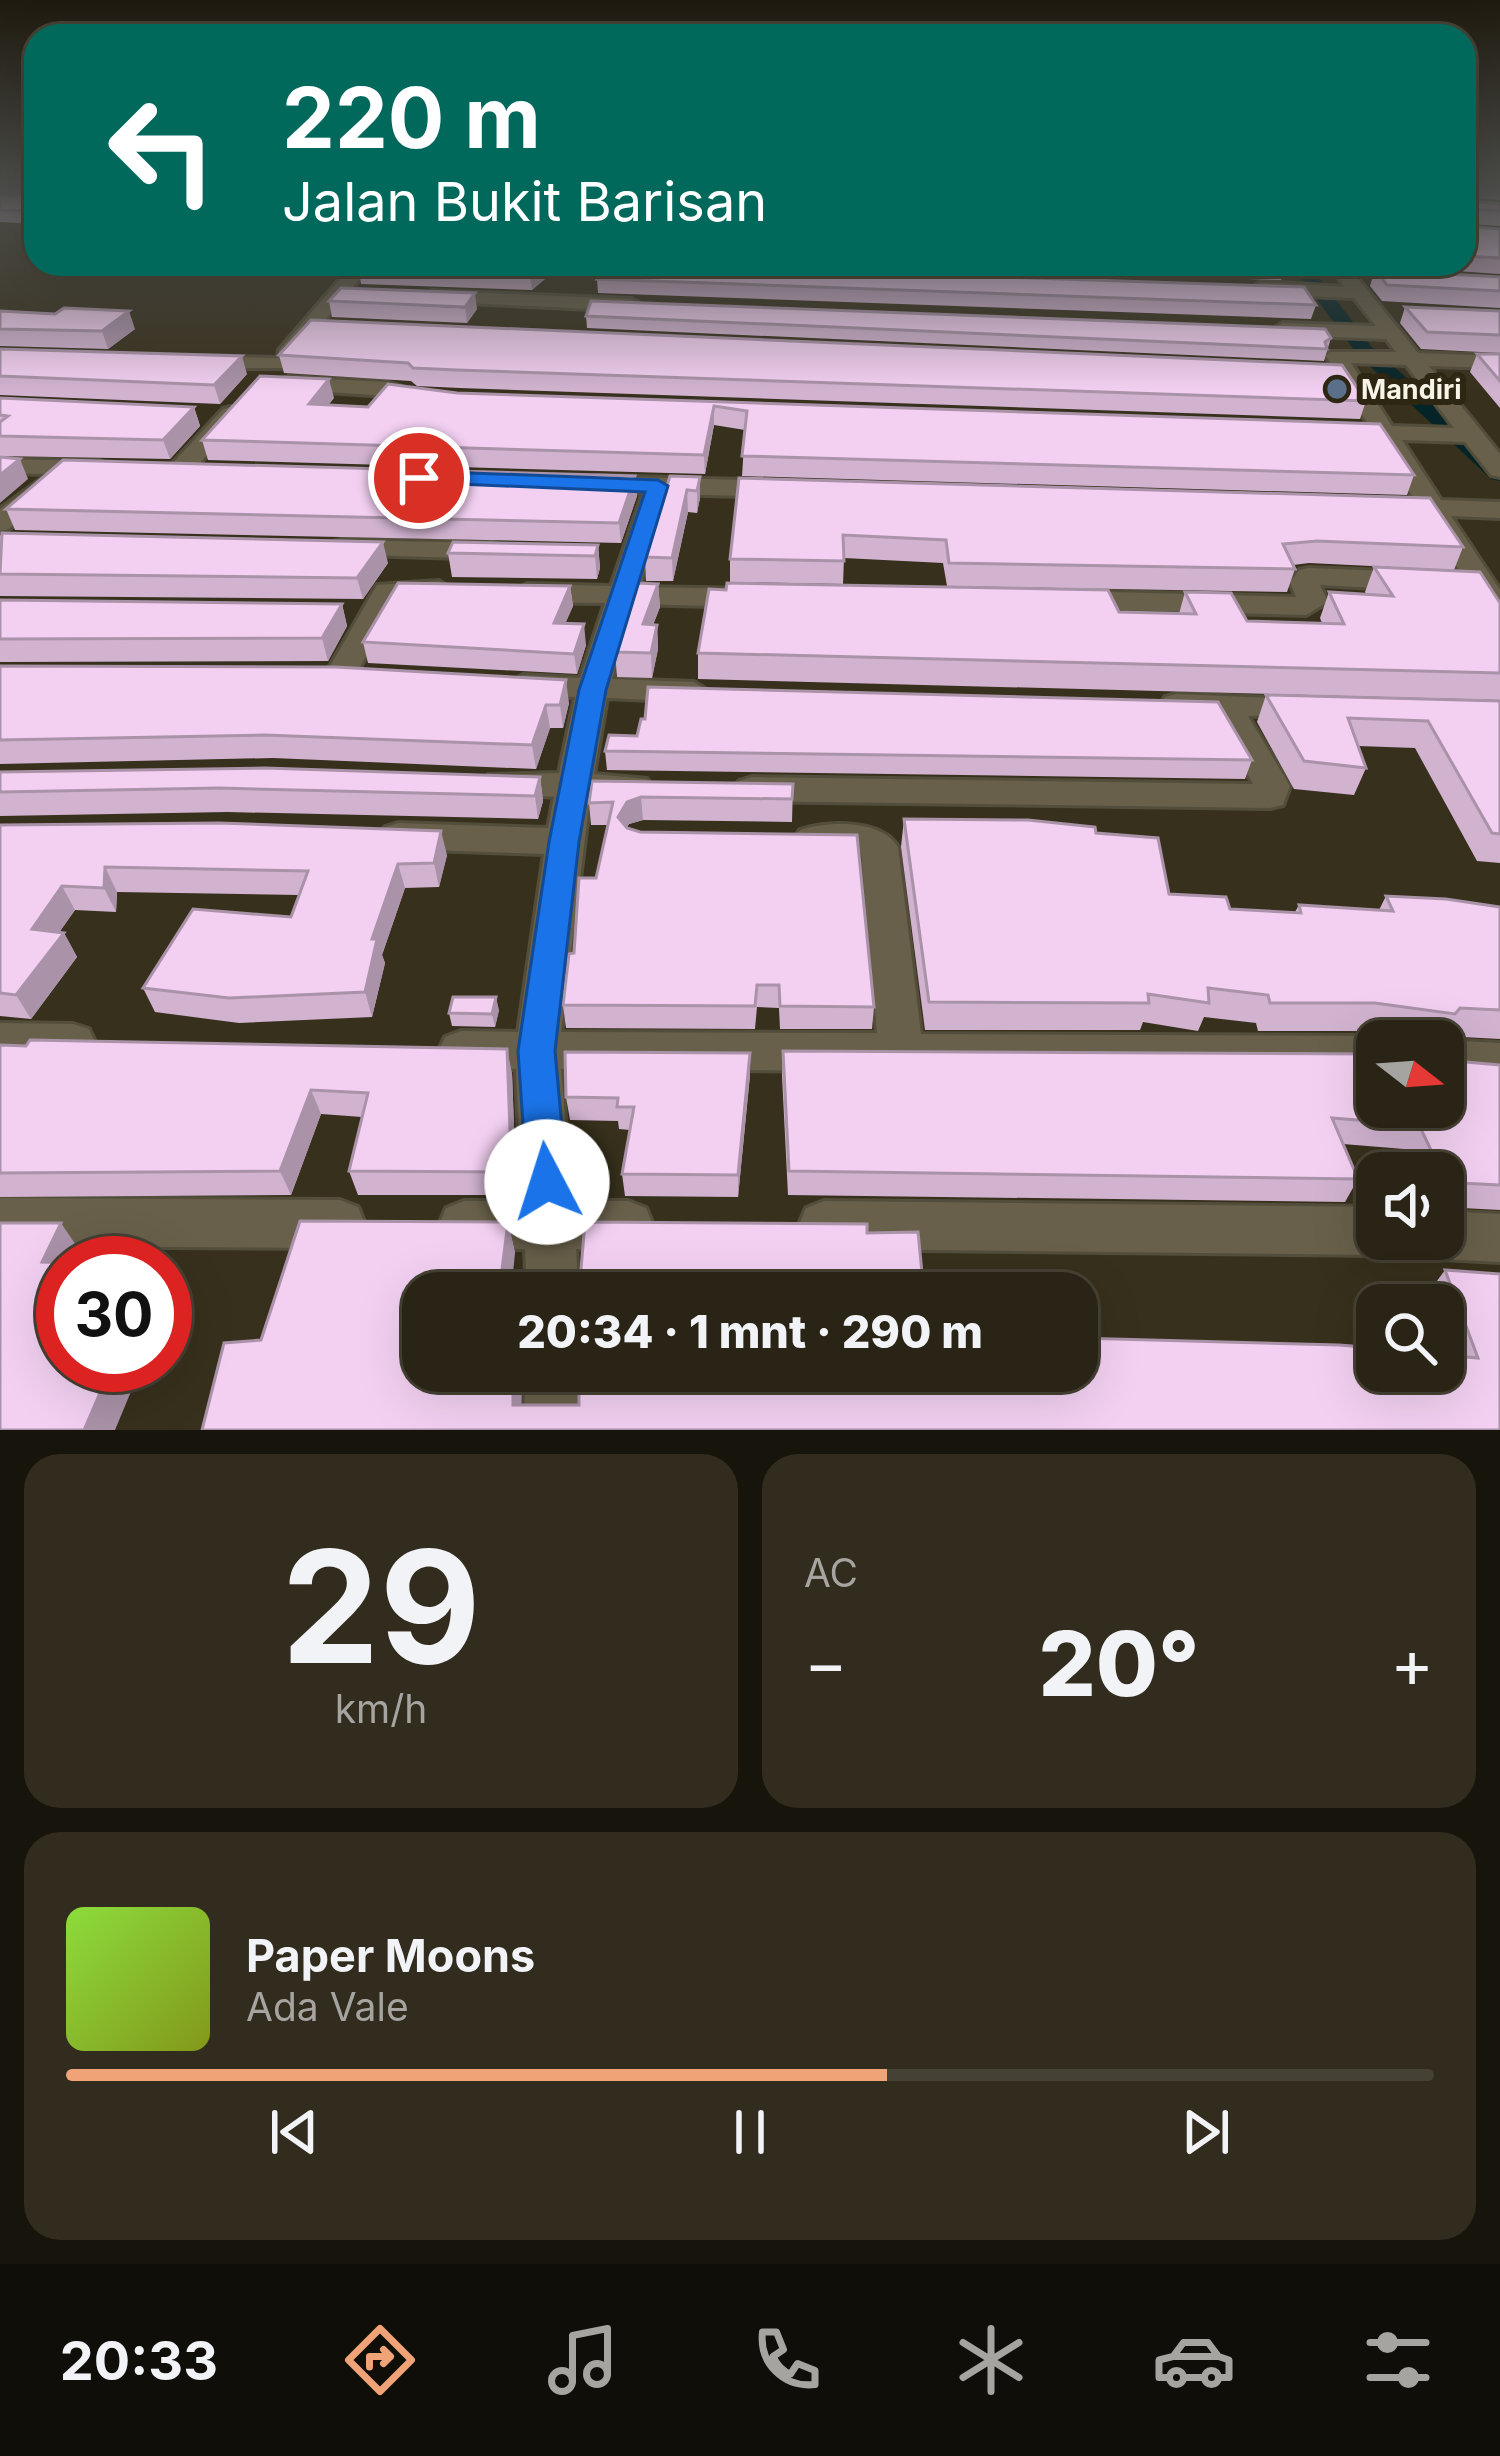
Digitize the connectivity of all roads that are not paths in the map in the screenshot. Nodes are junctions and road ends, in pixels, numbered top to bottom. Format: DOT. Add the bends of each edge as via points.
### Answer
graph roads {
  1 [pos="356,276"];
  2 [pos="1284,276"];
  3 [pos="1244,288"];
  4 [pos="1296,289"];
  5 [pos="402,296"];
  6 [pos="1366,299"];
  7 [pos="663,307"];
  8 [pos="1255,328"];
  9 [pos="1336,358"];
  10 [pos="1400,358"];
  11 [pos="184,362"];
  12 [pos="1500,362"];
  13 [pos="277,364"];
  14 [pos="460,400"];
  15 [pos="235,403"];
  16 [pos="1500,425"];
  17 [pos="1319,431"];
  18 [pos="1463,431"];
  19 [pos="1388,434"];
  20 [pos="0,466"];
  21 [pos="64,467"];
  22 [pos="1500,470"];
  23 [pos="562,483"];
  24 [pos="658,486"];
  25 [pos="823,490"];
  26 [pos="1359,505"];
  27 [pos="1441,508"];
  28 [pos="1500,510"];
  29 [pos="0,523"];
  30 [pos="304,548"];
  31 [pos="515,552"];
  32 [pos="1482,585"];
  33 [pos="620,596"];
  34 [pos="776,598"];
  35 [pos="1048,599"];
  36 [pos="1500,613"];
  37 [pos="386,677"];
  38 [pos="501,684"];
  39 [pos="592,690"];
  40 [pos="733,694"];
  41 [pos="1154,704"];
  42 [pos="1226,704"];
  43 [pos="1340,708"];
  44 [pos="475,782"];
  45 [pos="574,786"];
  46 [pos="668,788"];
  47 [pos="716,788"];
  48 [pos="363,834"];
  49 [pos="776,839"];
  50 [pos="564,842"];
  51 [pos="0,1041"];
  52 [pos="119,1043"];
  53 [pos="421,1049"];
  54 [pos="901,1050"];
  55 [pos="537,1051"];
  56 [pos="1356,1055"];
  57 [pos="1464,1060"];
  58 [pos="1500,1062"];
  59 [pos="0,1222"];
  60 [pos="550,1225"];
  61 [pos="666,1225"];
  62 [pos="781,1225"];
  63 [pos="1356,1231"];
  64 [pos="1464,1236"];
  65 [pos="1500,1238"];
  66 [pos="552,1272"];
  67 [pos="553,1392"];
  68 [pos="553,1430"];
  1 -- 13 [label="street" via="322,327"];
  2 -- 4 [label="street"];
  3 -- 4 [label="street"];
  4 -- 6 [label="street"];
  5 -- 7 [label="street"];
  6 -- 9 [label="street"];
  6 -- 10 [label="street"];
  8 -- 9 [label="street"];
  9 -- 10 [label="street"];
  9 -- 19 [label="street"];
  10 -- 12 [label="street"];
  10 -- 18 [label="street"];
  11 -- 13 [label="street"];
  13 -- 15 [label="street"];
  14 -- 15 [label="street" via="387,388"];
  15 -- 21 [label="street" via="169,469"];
  16 -- 18 [label="street"];
  17 -- 19 [label="street"];
  18 -- 19 [label="street"];
  18 -- 22 [label="street"];
  19 -- 27 [label="street"];
  20 -- 21 [label="street"];
  21 -- 29 [label="street"];
  23 -- 24 [label="street"];
  24 -- 25 [label="street"];
  24 -- 33 [label="street" via="622,555"];
  26 -- 27 [label="street"];
  27 -- 28 [label="street"];
  27 -- 32 [label="street"];
  30 -- 31 [label="street"];
  32 -- 35 [label="street" via="1309,576 1313,602 1306,606"];
  32 -- 36 [label="street"];
  33 -- 34 [label="street"];
  33 -- 37 [label="street" via="390,590 363,613 330,675"];
  33 -- 39 [label="street"];
  38 -- 39 [label="street"];
  39 -- 40 [label="street"];
  39 -- 45 [label="street"];
  41 -- 42 [label="street"];
  42 -- 43 [label="street"];
  42 -- 47 [label="street" via="1272,786 1270,796"];
  44 -- 45 [label="street"];
  45 -- 46 [label="street"];
  45 -- 50 [label="street"];
  48 -- 50 [label="street"];
  49 -- 54 [label="street" via="865,840 879,848"];
  50 -- 55 [label="street"];
  51 -- 52 [label="street"];
  53 -- 55 [label="street"];
  54 -- 55 [label="street"];
  54 -- 56 [label="street"];
  55 -- 60 [label="street"];
  57 -- 58 [label="street"];
  59 -- 60 [label="street"];
  60 -- 61 [label="street"];
  60 -- 66 [label="street"];
  62 -- 63 [label="street"];
  64 -- 65 [label="street"];
  67 -- 68 [label="street"];
}
